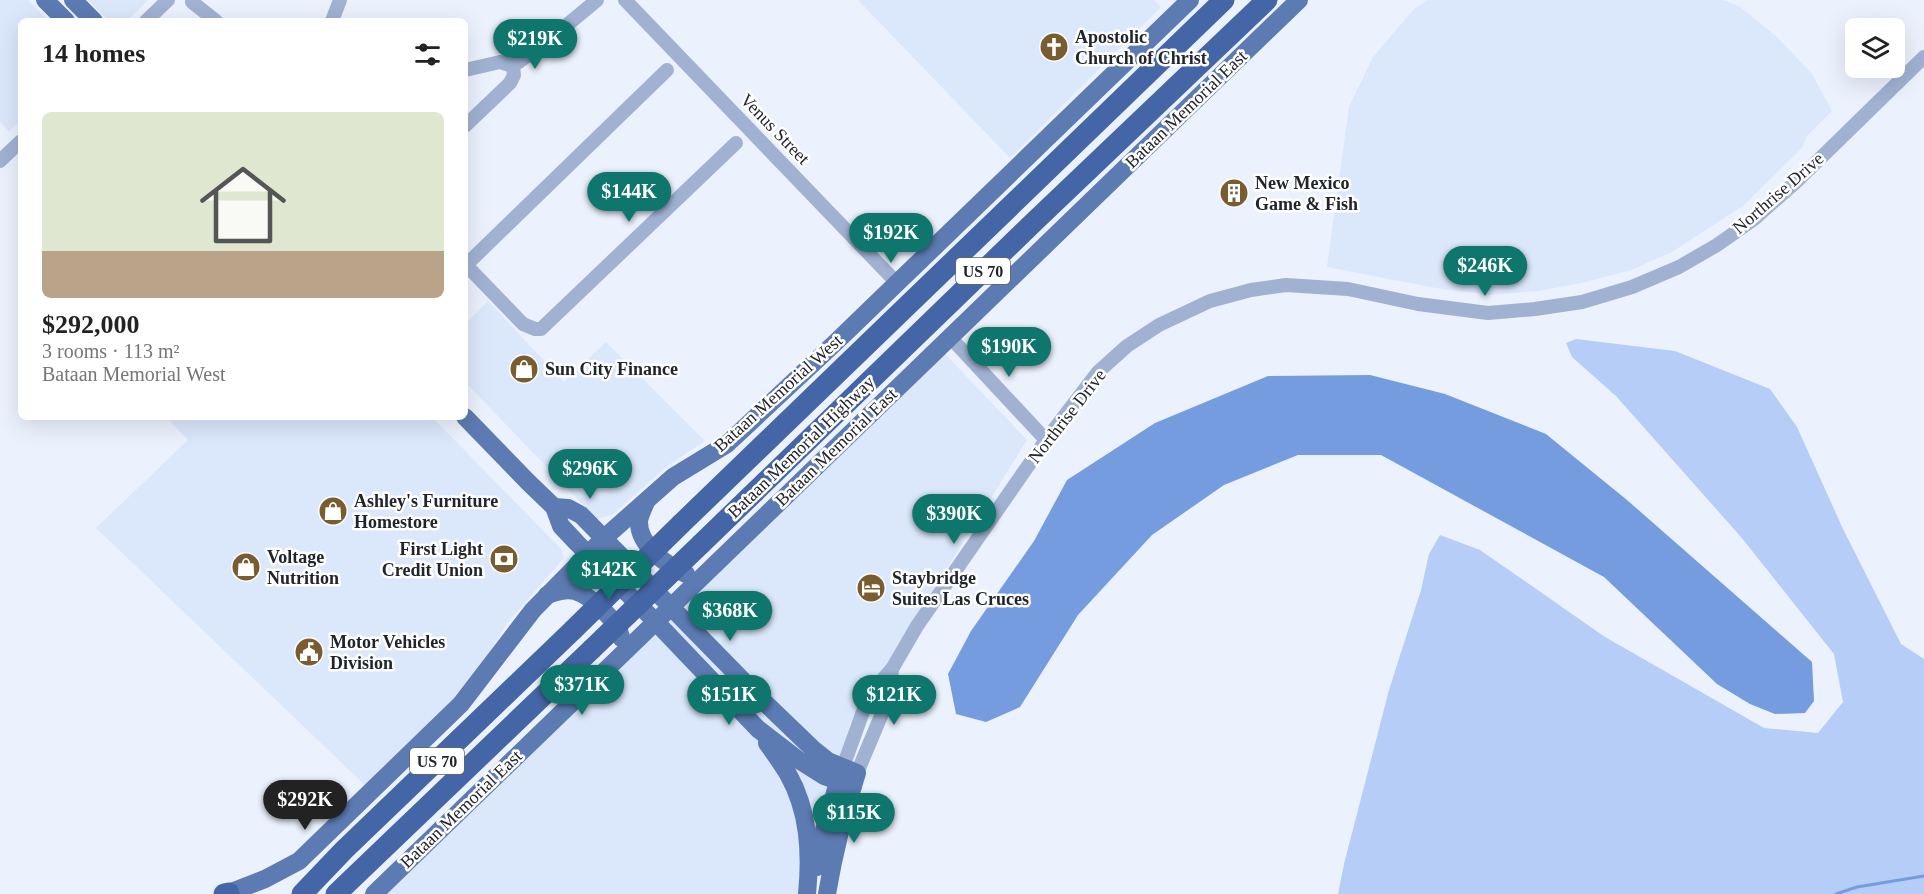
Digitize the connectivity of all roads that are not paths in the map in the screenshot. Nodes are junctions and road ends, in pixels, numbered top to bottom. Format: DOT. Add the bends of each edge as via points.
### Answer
graph roads {
  1 [pos="45,0"];
  2 [pos="73,0"];
  3 [pos="168,0"];
  4 [pos="340,0"];
  5 [pos="597,0"];
  6 [pos="626,0"];
  7 [pos="1190,0"];
  8 [pos="1224,0"];
  9 [pos="1267,0"];
  10 [pos="1299,0"];
  11 [pos="192,2"];
  12 [pos="63,18"];
  13 [pos="91,18"];
  14 [pos="149,18"];
  15 [pos="212,18"];
  16 [pos="333,18"];
  17 [pos="1924,57"];
  18 [pos="513,66"];
  19 [pos="468,69"];
  20 [pos="668,70"];
  21 [pos="468,123"];
  22 [pos="736,142"];
  23 [pos="18,144"];
  24 [pos="0,161"];
  25 [pos="468,262"];
  26 [pos="468,266"];
  27 [pos="897,283"];
  28 [pos="950,337"];
  29 [pos="468,420"];
  30 [pos="1046,440"];
  31 [pos="646,502"];
  32 [pos="554,507"];
  33 [pos="603,539"];
  34 [pos="588,555"];
  35 [pos="705,572"];
  36 [pos="547,595"];
  37 [pos="670,607"];
  38 [pos="655,621"];
  39 [pos="617,657"];
  40 [pos="892,669"];
  41 [pos="761,699"];
  42 [pos="743,713"];
  43 [pos="758,729"];
  44 [pos="848,777"];
  45 [pos="416,819"];
  46 [pos="226,894"];
  47 [pos="302,894"];
  48 [pos="336,894"];
  49 [pos="351,894"];
  50 [pos="374,894"];
  51 [pos="809,894"];
  52 [pos="826,894"];
  1 -- 12 [label="main road"];
  2 -- 13 [label="main road"];
  3 -- 14 [label="street"];
  4 -- 16 [label="street"];
  5 -- 18 [label="street"];
  6 -- 27 [label="street, Venus Street"];
  7 -- 27 [label="main road, Bataan Memorial West"];
  8 -- 47 [label="highway, Bataan Memorial Highway / US 70, bridge"];
  9 -- 45 [label="highway, Bataan Memorial Highway / US 70, bridge"];
  10 -- 28 [label="main road, Bataan Memorial East"];
  11 -- 15 [label="street"];
  17 -- 30 [label="street, Northrise Drive" via="1754,219 1679,267 1582,302 1488,313 1323,286 1286,285 1232,294 1185,311 1127,346 1098,372"];
  18 -- 19 [label="street" via="500,62"];
  18 -- 21 [label="street" via="510,83"];
  20 -- 25 [label="street"];
  22 -- 26 [label="street" via="541,329 523,324"];
  23 -- 24 [label="street"];
  27 -- 31 [label="main road, Bataan Memorial West" via="727,444 673,477"];
  28 -- 30 [label="street"];
  28 -- 35 [label="main road, Bataan Memorial East"];
  29 -- 32 [label="main road"];
  30 -- 40 [label="street, Northrise Drive" via="917,626"];
  31 -- 33 [label="main road, Bataan Memorial West"];
  31 -- 35 [label="main road" via="639,518 647,545 671,567 686,574"];
  32 -- 33 [label="main road" via="575,511"];
  32 -- 34 [label="main road" via="561,526"];
  33 -- 34 [label="main road, Bataan Memorial West"];
  33 -- 37 [label="main road"];
  34 -- 36 [label="main road, Bataan Memorial West"];
  34 -- 38 [label="main road"];
  35 -- 37 [label="main road, Bataan Memorial East"];
  36 -- 39 [label="main road" via="572,591 591,600 619,628"];
  36 -- 46 [label="main road, Bataan Memorial West" via="520,624 461,704 299,861"];
  37 -- 38 [label="main road, Bataan Memorial East"];
  37 -- 41 [label="main road"];
  38 -- 39 [label="main road, Bataan Memorial East"];
  38 -- 42 [label="main road"];
  39 -- 50 [label="main road, Bataan Memorial East"];
  40 -- 44 [label="street, Northrise Drive" via="889,697"];
  40 -- 44 [label="street, Northrise Drive" via="869,695"];
  41 -- 42 [label="main road"];
  41 -- 44 [label="main road" via="813,750"];
  42 -- 43 [label="main road"];
  43 -- 44 [label="main road" via="824,776"];
  43 -- 51 [label="main road" via="789,776 801,806 808,834"];
  44 -- 51 [label="main road"];
  44 -- 52 [label="main road"];
  45 -- 48 [label="highway, Bataan Memorial Highway / US 70"];
  45 -- 49 [label="highway" via="410,833"];
}
